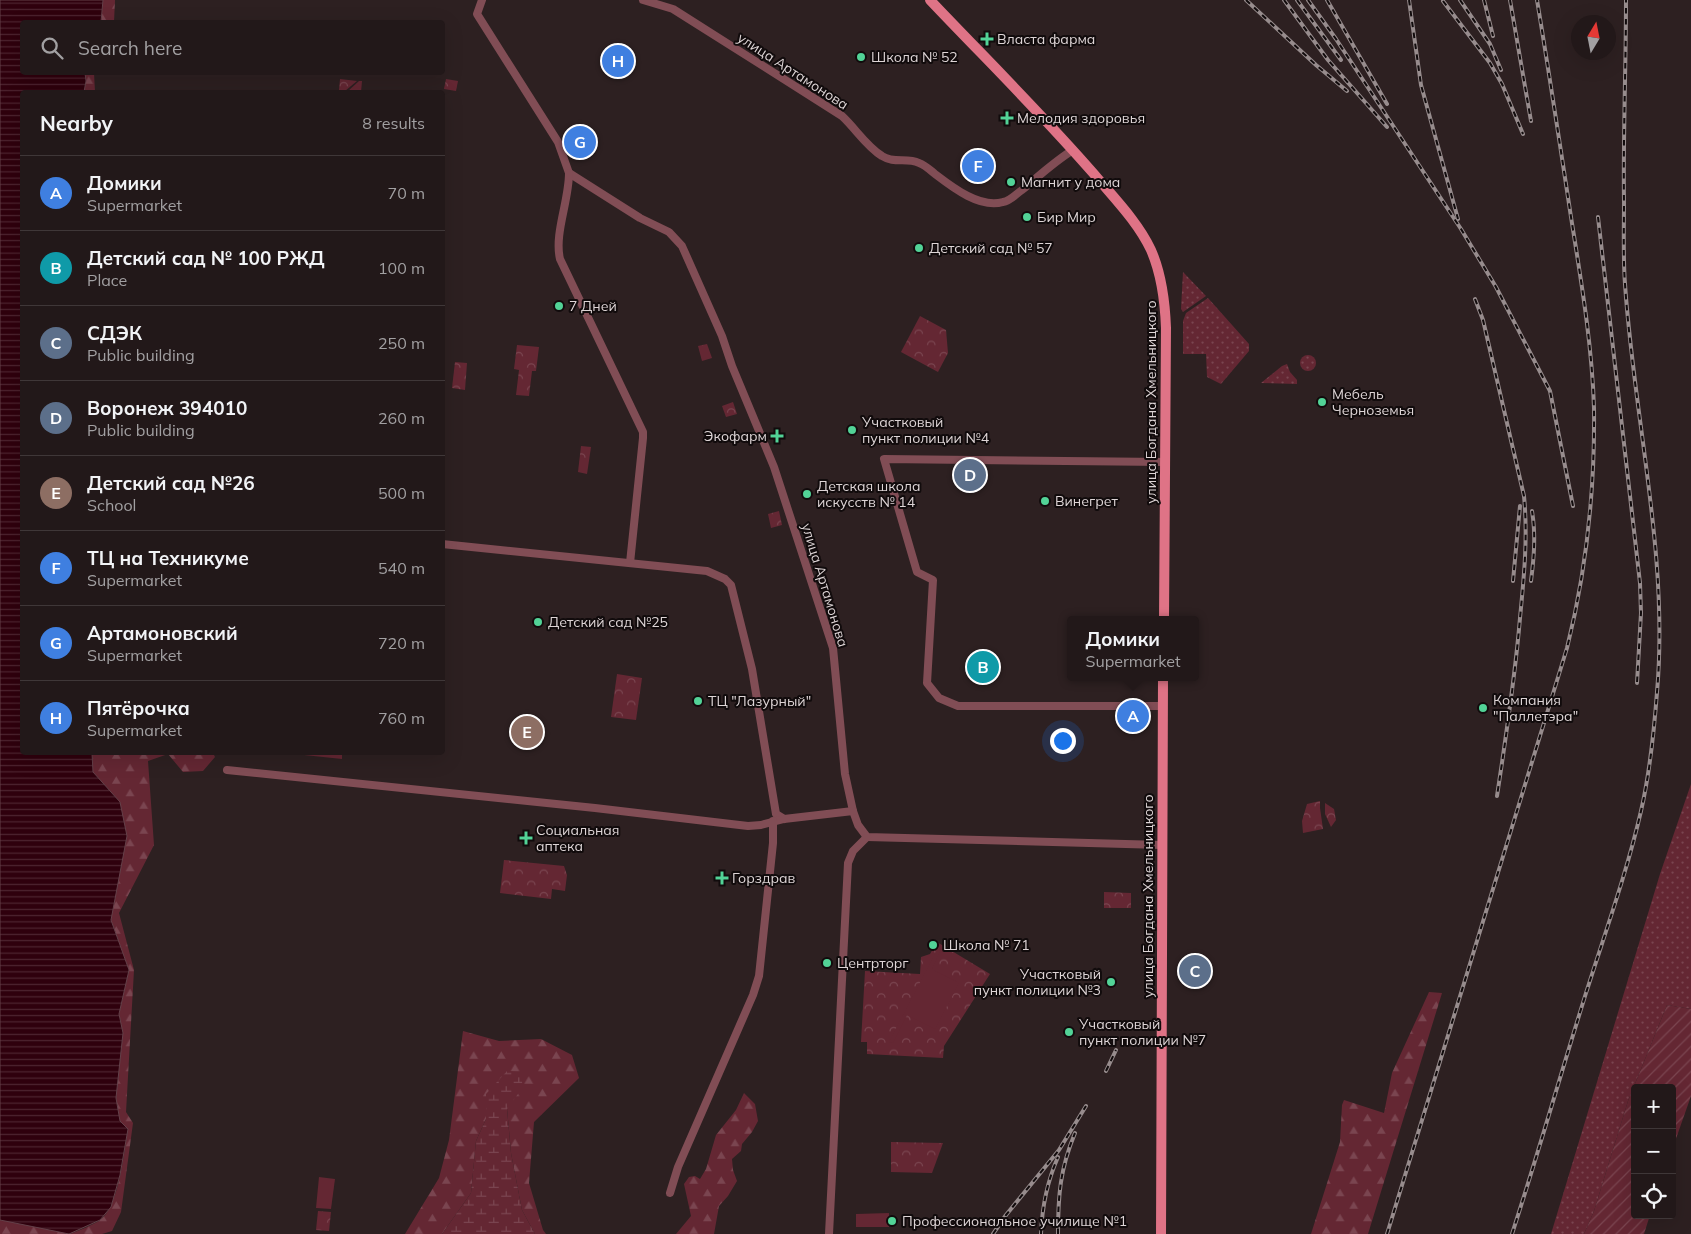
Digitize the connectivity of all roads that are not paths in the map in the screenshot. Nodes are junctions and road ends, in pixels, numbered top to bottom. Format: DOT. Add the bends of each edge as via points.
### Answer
graph roads {
  1 [pos="482,0"];
  2 [pos="643,0"];
  3 [pos="930,0"];
  4 [pos="1073,150"];
  5 [pos="569,174"];
  6 [pos="1166,462"];
  7 [pos="445,544"];
  8 [pos="630,563"];
  9 [pos="1164,616"];
  10 [pos="1163,681"];
  11 [pos="1163,706"];
  12 [pos="227,770"];
  13 [pos="852,811"];
  14 [pos="784,819"];
  15 [pos="773,821"];
  16 [pos="867,837"];
  17 [pos="1162,845"];
  18 [pos="670,1193"];
  19 [pos="829,1234"];
  20 [pos="1161,1234"];
  1 -- 5 [label="street" via="478,14 558,142"];
  2 -- 4 [label="street, улица Артамонова" via="673,9 842,116 883,157 892,161 918,162 978,201 994,204 1008,201"];
  3 -- 4 [label="main road, улица Богдана Хмельницкого"];
  4 -- 6 [label="main road, улица Богдана Хмельницкого" via="1135,223 1159,270 1166,328"];
  5 -- 8 [label="street" via="558,244 560,259 643,432"];
  5 -- 13 [label="street, улица Артамонова" via="669,232 682,246 722,336 774,467 833,648 845,774"];
  6 -- 9 [label="main road, улица Богдана Хмельницкого"];
  6 -- 11 [label="street" via="884,459 917,572 933,580 927,683 939,698 958,706"];
  7 -- 8 [label="street"];
  8 -- 14 [label="street" via="707,571 731,585 752,668 776,814"];
  10 -- 11 [label="main road, улица Богдана Хмельницкого"];
  11 -- 17 [label="main road, улица Богдана Хмельницкого"];
  12 -- 15 [label="street" via="748,826"];
  13 -- 14 [label="street"];
  13 -- 16 [label="street, улица Артамонова"];
  14 -- 15 [label="street"];
  15 -- 18 [label="street" via="759,976"];
  16 -- 17 [label="street"];
  16 -- 19 [label="street" via="853,851 848,863"];
  17 -- 20 [label="main road, улица Богдана Хмельницкого"];
}
